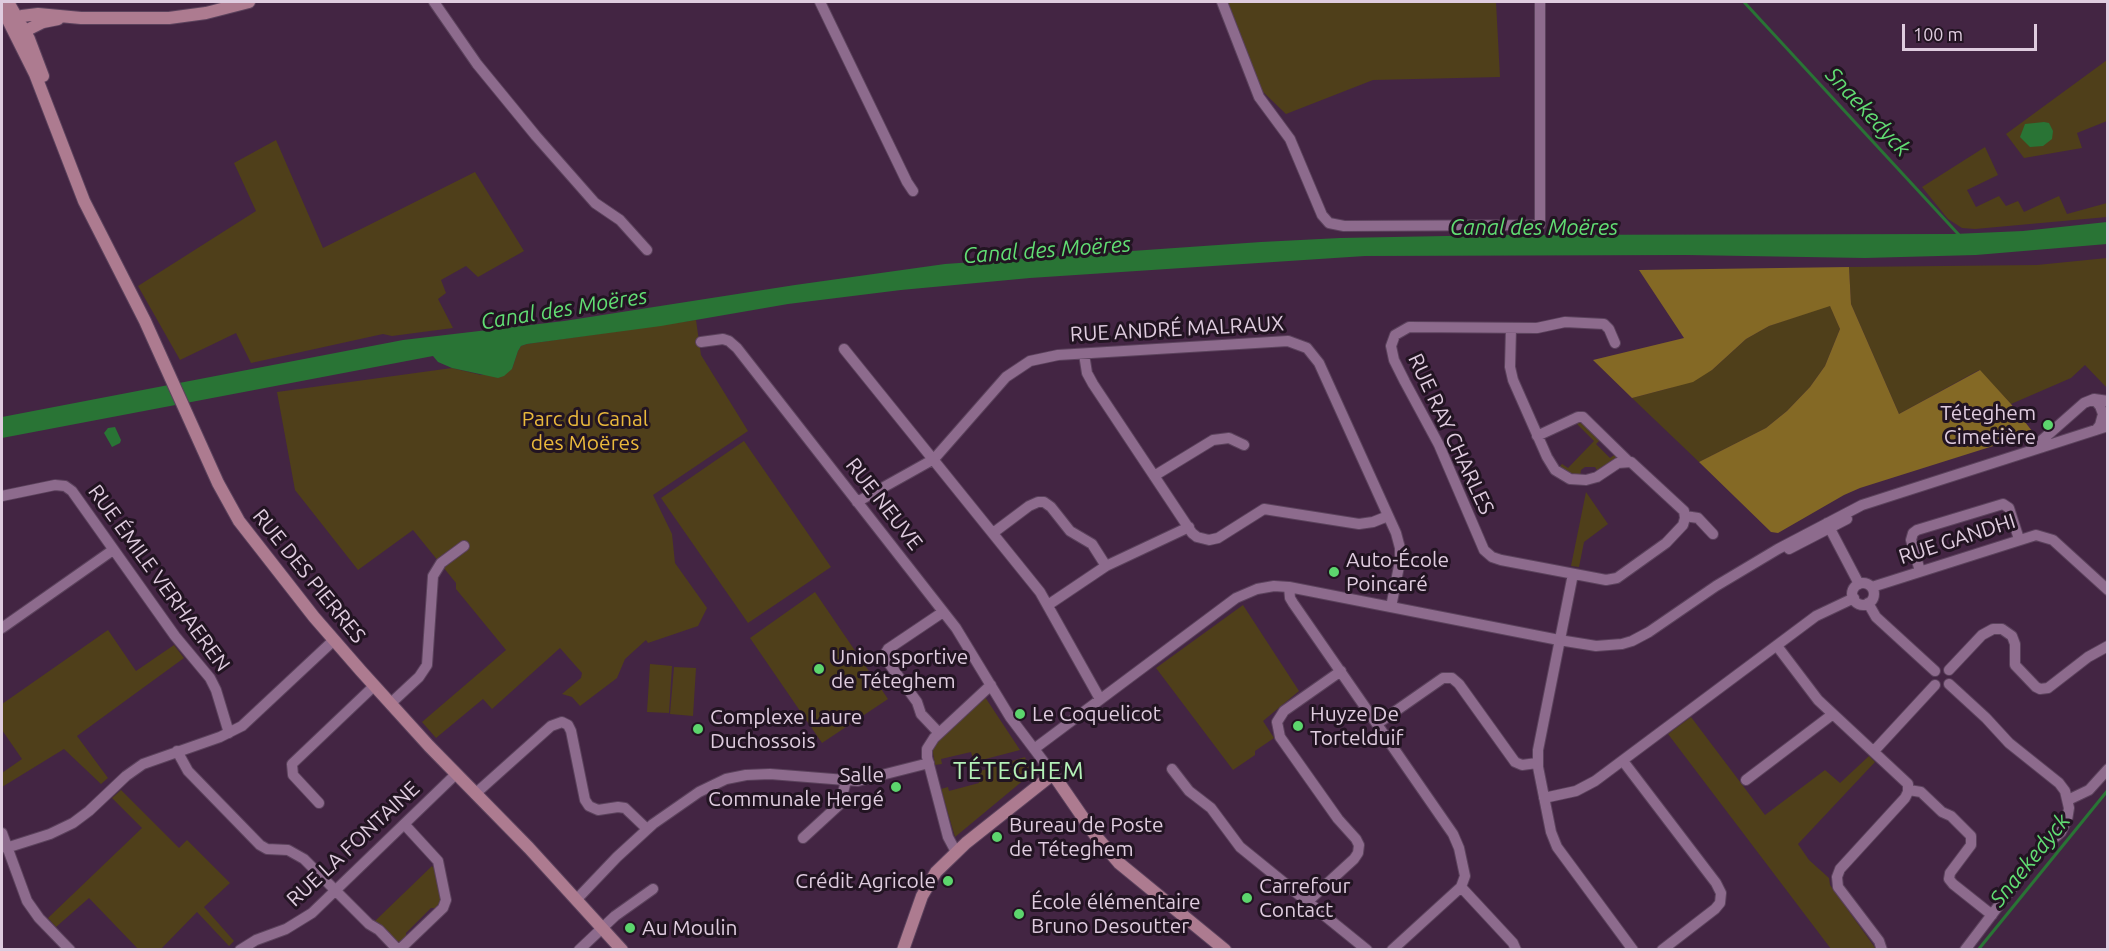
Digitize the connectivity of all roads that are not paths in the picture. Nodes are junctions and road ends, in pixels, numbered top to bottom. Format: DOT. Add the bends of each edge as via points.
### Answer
graph roads {
  1 [pos="9,2"];
  2 [pos="249,2"];
  3 [pos="434,2"];
  4 [pos="820,2"];
  5 [pos="1222,2"];
  6 [pos="1540,2"];
  7 [pos="2,8"];
  8 [pos="81,18"];
  9 [pos="13,20"];
  10 [pos="20,33"];
  11 [pos="913,191"];
  12 [pos="647,250"];
  13 [pos="1511,328"];
  14 [pos="701,342"];
  15 [pos="1615,343"];
  16 [pos="844,349"];
  17 [pos="1084,354"];
  18 [pos="2094,399"];
  19 [pos="2108,401"];
  20 [pos="2108,426"];
  21 [pos="2096,430"];
  22 [pos="1537,436"];
  23 [pos="1244,445"];
  24 [pos="2030,450"];
  25 [pos="934,459"];
  26 [pos="1628,461"];
  27 [pos="1154,476"];
  28 [pos="2,496"];
  29 [pos="856,502"];
  30 [pos="1388,516"];
  31 [pos="1685,516"];
  32 [pos="1828,525"];
  33 [pos="1189,527"];
  34 [pos="993,533"];
  35 [pos="1713,534"];
  36 [pos="2019,539"];
  37 [pos="464,546"];
  38 [pos="113,549"];
  39 [pos="1106,566"];
  40 [pos="1920,571"];
  41 [pos="1573,574"];
  42 [pos="1859,584"];
  43 [pos="1289,587"];
  44 [pos="1872,587"];
  45 [pos="2108,590"];
  46 [pos="1854,598"];
  47 [pos="1868,603"];
  48 [pos="1048,605"];
  49 [pos="1391,607"];
  50 [pos="944,612"];
  51 [pos="2,628"];
  52 [pos="334,640"];
  53 [pos="1559,640"];
  54 [pos="1777,646"];
  55 [pos="2108,646"];
  56 [pos="1949,670"];
  57 [pos="1341,671"];
  58 [pos="1935,671"];
  59 [pos="1949,684"];
  60 [pos="1935,685"];
  61 [pos="375,686"];
  62 [pos="991,686"];
  63 [pos="1100,699"];
  64 [pos="390,704"];
  65 [pos="1833,714"];
  66 [pos="1377,724"];
  67 [pos="229,733"];
  68 [pos="939,733"];
  69 [pos="1035,749"];
  70 [pos="177,751"];
  71 [pos="1874,751"];
  72 [pos="1623,761"];
  73 [pos="928,763"];
  74 [pos="1537,763"];
  75 [pos="1172,769"];
  76 [pos="2108,769"];
  77 [pos="456,774"];
  78 [pos="1053,774"];
  79 [pos="1746,780"];
  80 [pos="846,781"];
  81 [pos="1909,790"];
  82 [pos="475,794"];
  83 [pos="1544,798"];
  84 [pos="2068,800"];
  85 [pos="319,803"];
  86 [pos="405,825"];
  87 [pos="647,829"];
  88 [pos="2,833"];
  89 [pos="803,838"];
  90 [pos="6,848"];
  91 [pos="956,852"];
  92 [pos="1461,887"];
  93 [pos="653,889"];
  94 [pos="336,890"];
  95 [pos="576,900"];
  96 [pos="1307,902"];
  97 [pos="1992,915"];
  98 [pos="601,929"];
  99 [pos="70,950"];
  100 [pos="240,950"];
  101 [pos="398,950"];
  102 [pos="579,950"];
  103 [pos="622,950"];
  104 [pos="903,950"];
  105 [pos="1225,950"];
  106 [pos="1366,950"];
  107 [pos="1392,950"];
  108 [pos="1516,950"];
  109 [pos="1633,950"];
  110 [pos="1662,950"];
  111 [pos="1882,950"];
  112 [pos="1965,950"];
  1 -- 9 [label="main road, RUE DES PIERRES"];
  2 -- 8 [label="main road" via="175,18"];
  3 -- 12 [label="street" via="533,132 593,200 622,222"];
  4 -- 11 [label="street"];
  5 -- 6 [label="street" via="1257,92 1290,139 1322,215 1329,223 1344,226 1540,225"];
  7 -- 9 [label="main road, RUE DES PIERRES"];
  8 -- 9 [label="main road" via="38,14"];
  8 -- 10 [label="main road" via="47,21"];
  9 -- 10 [label="main road, RUE DES PIERRES"];
  10 -- 52 [label="main road, RUE DES PIERRES" via="97,228 218,483 235,515"];
  13 -- 15 [label="street, RUE RAY CHARLES" via="1599,322 1608,327"];
  13 -- 22 [label="street" via="1512,377"];
  13 -- 41 [label="street, RUE RAY CHARLES" via="1409,327 1395,335 1391,349 1439,445 1482,548 1496,558"];
  14 -- 29 [label="street, RUE NEUVE" via="723,339 734,345"];
  16 -- 25 [label="street"];
  17 -- 25 [label="street, RUE ANDRÉ MALRAUX" via="1043,357 1018,368 999,384"];
  17 -- 27 [label="street" via="1091,381"];
  17 -- 30 [label="street, RUE ANDRÉ MALRAUX" via="1273,341 1303,346 1319,363"];
  18 -- 19 [label="street"];
  18 -- 21 [label="street" via="2103,414"];
  18 -- 24 [label="street" via="2081,405"];
  20 -- 21 [label="street"];
  21 -- 24 [label="street"];
  22 -- 26 [label="street" via="1582,417"];
  22 -- 26 [label="street" via="1551,464 1570,479 1594,478 1617,463"];
  23 -- 27 [label="street" via="1229,438 1211,441"];
  24 -- 32 [label="street" via="1868,502"];
  25 -- 29 [label="street, RUE ANDRÉ MALRAUX"];
  25 -- 34 [label="street"];
  26 -- 31 [label="street" via="1682,507"];
  27 -- 33 [label="street"];
  28 -- 38 [label="street, RUE ÉMILE VERHAEREN" via="62,485 72,491"];
  29 -- 50 [label="street, RUE NEUVE"];
  30 -- 33 [label="street" via="1359,524 1264,509 1221,537 1209,540 1197,537"];
  30 -- 49 [label="street, RUE ANDRÉ MALRAUX" via="1400,552"];
  31 -- 35 [label="street" via="1698,519"];
  31 -- 41 [label="street, RUE RAY CHARLES" via="1683,525 1666,543 1617,578"];
  32 -- 42 [label="street"];
  32 -- 53 [label="street" via="1761,559 1632,641 1601,646"];
  33 -- 39 [label="street"];
  34 -- 39 [label="street" via="1029,506 1044,502 1070,531 1092,544"];
  34 -- 48 [label="street"];
  36 -- 40 [label="street, RUE GANDHI"];
  36 -- 40 [label="street" via="2010,510 2003,504 1947,520 1913,533 1911,542"];
  36 -- 45 [label="street, RUE GANDHI" via="2036,535 2053,540"];
  37 -- 64 [label="street" via="441,563 433,576 428,665"];
  38 -- 51 [label="street"];
  38 -- 67 [label="street, RUE ÉMILE VERHAEREN" via="210,678"];
  39 -- 48 [label="street"];
  40 -- 44 [label="street, RUE GANDHI"];
  41 -- 53 [label="street"];
  42 -- 44 [label="street"];
  42 -- 46 [label="street"];
  43 -- 49 [label="street"];
  43 -- 57 [label="street" via="1292,601"];
  43 -- 63 [label="street" via="1265,587 1240,596"];
  44 -- 47 [label="street" via="1873,598"];
  46 -- 47 [label="street" via="1859,603"];
  46 -- 54 [label="street" via="1819,614"];
  47 -- 58 [label="street" via="1876,617"];
  48 -- 63 [label="street"];
  49 -- 53 [label="street"];
  50 -- 62 [label="street, RUE NEUVE"];
  50 -- 68 [label="street" via="885,654 923,717"];
  52 -- 61 [label="main road, RUE DES PIERRES"];
  52 -- 67 [label="street" via="249,720"];
  53 -- 74 [label="street"];
  54 -- 65 [label="street" via="1815,697"];
  54 -- 72 [label="street"];
  55 -- 56 [label="street" via="2048,688 2040,689 2015,666 2012,636 1994,629 1982,635"];
  56 -- 58 [label="street"];
  56 -- 59 [label="street"];
  57 -- 66 [label="street"];
  57 -- 96 [label="street" via="1278,719 1280,737 1359,845 1354,859"];
  58 -- 60 [label="street"];
  59 -- 60 [label="street"];
  59 -- 84 [label="street" via="2018,751 2056,780"];
  60 -- 71 [label="street"];
  61 -- 64 [label="main road, RUE DES PIERRES"];
  61 -- 85 [label="street" via="292,764 294,775"];
  62 -- 68 [label="street"];
  62 -- 69 [label="street, RUE NEUVE"];
  63 -- 69 [label="street"];
  64 -- 77 [label="main road, RUE DES PIERRES"];
  65 -- 71 [label="street"];
  65 -- 79 [label="street"];
  66 -- 74 [label="street" via="1443,678 1452,678 1515,762"];
  66 -- 92 [label="street" via="1456,840 1465,876"];
  67 -- 70 [label="street"];
  68 -- 73 [label="street" via="928,746"];
  69 -- 78 [label="street, RUE NEUVE"];
  70 -- 90 [label="street" via="134,769 73,823"];
  70 -- 94 [label="street" via="188,771 260,845 297,854"];
  71 -- 81 [label="street" via="1907,782"];
  72 -- 83 [label="street" via="1587,786"];
  72 -- 110 [label="street" via="1721,892 1722,899 1715,909"];
  73 -- 80 [label="street" via="862,781"];
  73 -- 91 [label="street" via="949,840"];
  74 -- 83 [label="street"];
  75 -- 96 [label="street" via="1211,808 1240,847"];
  76 -- 84 [label="street" via="2089,790"];
  77 -- 82 [label="main road, RUE DES PIERRES"];
  77 -- 86 [label="street, RUE LA FONTAINE"];
  78 -- 91 [label="main road"];
  78 -- 105 [label="main road" via="1095,835 1123,866"];
  80 -- 87 [label="street" via="770,774 726,779 693,796"];
  80 -- 89 [label="street" via="840,804"];
  81 -- 97 [label="street" via="1922,793 1971,836 1971,845 1949,879"];
  81 -- 111 [label="street" via="1837,877 1840,890"];
  82 -- 87 [label="street" via="551,726 562,722 571,731 589,806 598,810 625,808"];
  82 -- 95 [label="main road, RUE DES PIERRES"];
  83 -- 109 [label="street" via="1558,850"];
  84 -- 97 [label="street" via="2069,815 2063,829 2041,850"];
  86 -- 94 [label="street, RUE LA FONTAINE"];
  86 -- 101 [label="street" via="438,861 446,900 443,908"];
  87 -- 95 [label="street"];
  88 -- 90 [label="street"];
  90 -- 99 [label="street" via="27,902"];
  91 -- 104 [label="main road" via="925,888"];
  92 -- 107 [label="street"];
  92 -- 108 [label="street"];
  93 -- 98 [label="street"];
  94 -- 100 [label="street, RUE LA FONTAINE" via="299,922"];
  94 -- 101 [label="street"];
  95 -- 98 [label="main road, RUE DES PIERRES"];
  96 -- 106 [label="street"];
  97 -- 112 [label="street"];
  98 -- 102 [label="street"];
  98 -- 103 [label="main road, RUE DES PIERRES"];
}
